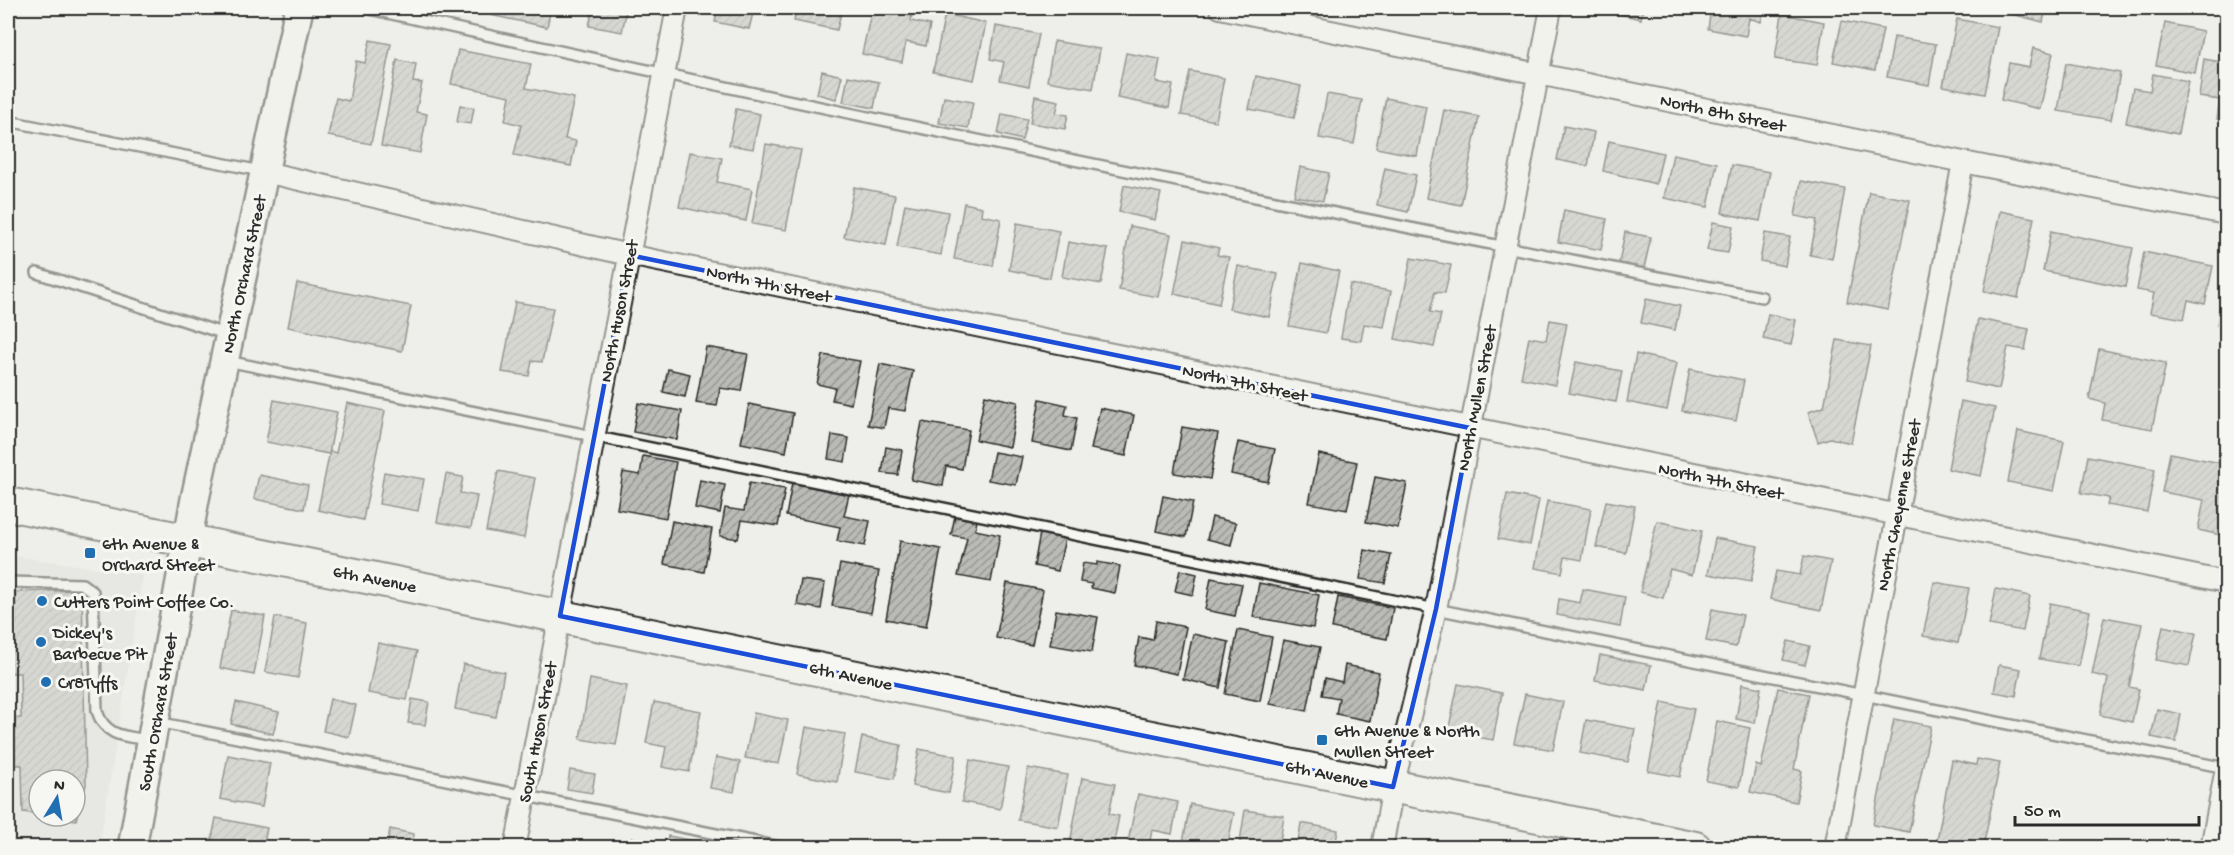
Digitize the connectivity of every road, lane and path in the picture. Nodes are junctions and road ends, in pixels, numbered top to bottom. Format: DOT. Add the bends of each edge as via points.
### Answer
graph roads {
  1 [pos="299,8"];
  2 [pos="365,8"];
  3 [pos="677,8"];
  4 [pos="1220,8"];
  5 [pos="1551,8"];
  6 [pos="2221,8"];
  7 [pos="2226,9"];
  8 [pos="1540,73"];
  9 [pos="664,75"];
  10 [pos="8,121"];
  11 [pos="1963,162"];
  12 [pos="265,172"];
  13 [pos="2226,214"];
  14 [pos="1506,248"];
  15 [pos="629,255"];
  16 [pos="37,273"];
  17 [pos="1762,297"];
  18 [pos="228,348"];
  19 [pos="1470,428"];
  20 [pos="593,437"];
  21 [pos="8,504"];
  22 [pos="1896,516"];
  23 [pos="188,540"];
  24 [pos="8,582"];
  25 [pos="2226,582"];
  26 [pos="1436,609"];
  27 [pos="560,616"];
  28 [pos="1863,694"];
  29 [pos="153,731"];
  30 [pos="2226,768"];
  31 [pos="1394,787"];
  32 [pos="524,794"];
  33 [pos="132,848"];
  34 [pos="514,848"];
  35 [pos="786,848"];
  36 [pos="1382,848"];
  37 [pos="1695,848"];
  38 [pos="1835,848"];
  39 [pos="2211,848"];
  1 -- 12 [label="street, North Orchard Street"];
  2 -- 9 [label="lane"];
  3 -- 9 [label="street, North Huson Street"];
  4 -- 8 [label="street, North 8th Street"];
  5 -- 8 [label="street, North Mullen Street"];
  6 -- 7 [label="lane"];
  8 -- 11 [label="street, North 8th Street"];
  8 -- 14 [label="street, North Mullen Street"];
  9 -- 14 [label="lane"];
  9 -- 15 [label="street, North Huson Street"];
  10 -- 12 [label="lane"];
  11 -- 13 [label="street, North 8th Street"];
  11 -- 22 [label="street, North Cheyenne Street"];
  12 -- 15 [label="street, North 7th Street"];
  12 -- 18 [label="street, North Orchard Street"];
  14 -- 17 [label="lane"];
  14 -- 19 [label="street, North Mullen Street"];
  15 -- 19 [label="street, North 7th Street"];
  15 -- 20 [label="street, North Huson Street"];
  16 -- 18 [label="lane"];
  18 -- 20 [label="lane"];
  18 -- 23 [label="street, North Orchard Street"];
  19 -- 22 [label="street, North 7th Street"];
  19 -- 26 [label="street, North Mullen Street"];
  20 -- 26 [label="lane"];
  20 -- 27 [label="street, North Huson Street"];
  21 -- 23 [label="main road, 6th Avenue"];
  22 -- 25 [label="street, North 7th Street"];
  22 -- 28 [label="street, North Cheyenne Street"];
  23 -- 27 [label="main road, 6th Avenue"];
  23 -- 29 [label="street, South Orchard Street"];
  24 -- 29 [label="lane" via="82,584 90,588 100,723 112,733"];
  26 -- 28 [label="lane"];
  26 -- 31 [label="street, North Mullen Street"];
  27 -- 31 [label="main road, 6th Avenue"];
  27 -- 32 [label="street, South Huson Street"];
  28 -- 30 [label="lane"];
  28 -- 38 [label="street, North Cheyenne Street"];
  29 -- 32 [label="lane"];
  29 -- 33 [label="street, South Orchard Street"];
  30 -- 39 [label="street"];
  31 -- 36 [label="street, North Mullen Street"];
  31 -- 37 [label="main road, 6th Avenue"];
  32 -- 34 [label="street, South Huson Street"];
  32 -- 35 [label="lane"];
}
